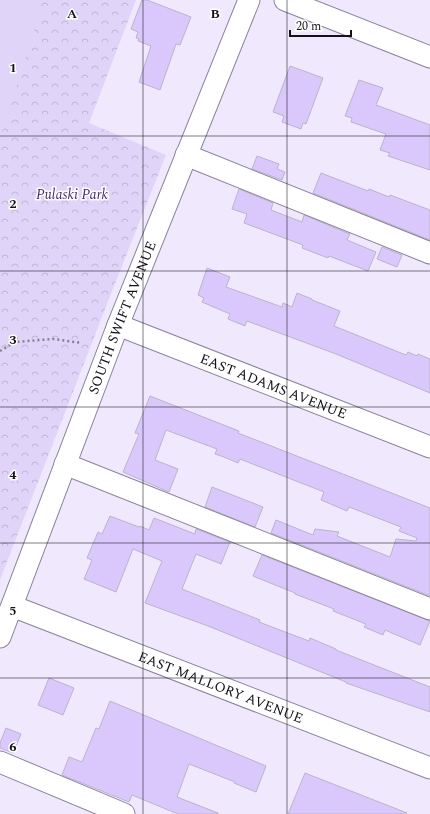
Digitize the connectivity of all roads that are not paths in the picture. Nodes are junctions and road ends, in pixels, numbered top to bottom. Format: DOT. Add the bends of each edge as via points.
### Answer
graph roads {
  1 [pos="249,0"];
  2 [pos="285,0"];
  3 [pos="430,58"];
  4 [pos="186,155"];
  5 [pos="430,253"];
  6 [pos="118,325"];
  7 [pos="430,447"];
  8 [pos="65,464"];
  9 [pos="12,606"];
  10 [pos="430,609"];
  11 [pos="0,637"];
  12 [pos="0,762"];
  13 [pos="430,768"];
  14 [pos="124,814"];
  1 -- 4 [label="street, SOUTH SWIFT AVENUE"];
  2 -- 3 [label="street"];
  4 -- 5 [label="street"];
  4 -- 6 [label="street, SOUTH SWIFT AVENUE"];
  6 -- 7 [label="street, EAST ADAMS AVENUE"];
  6 -- 8 [label="street, SOUTH SWIFT AVENUE"];
  8 -- 9 [label="street, SOUTH SWIFT AVENUE"];
  8 -- 10 [label="street"];
  9 -- 11 [label="street, SOUTH SWIFT AVENUE"];
  9 -- 13 [label="street, EAST MALLORY AVENUE"];
  12 -- 14 [label="street"];
}
